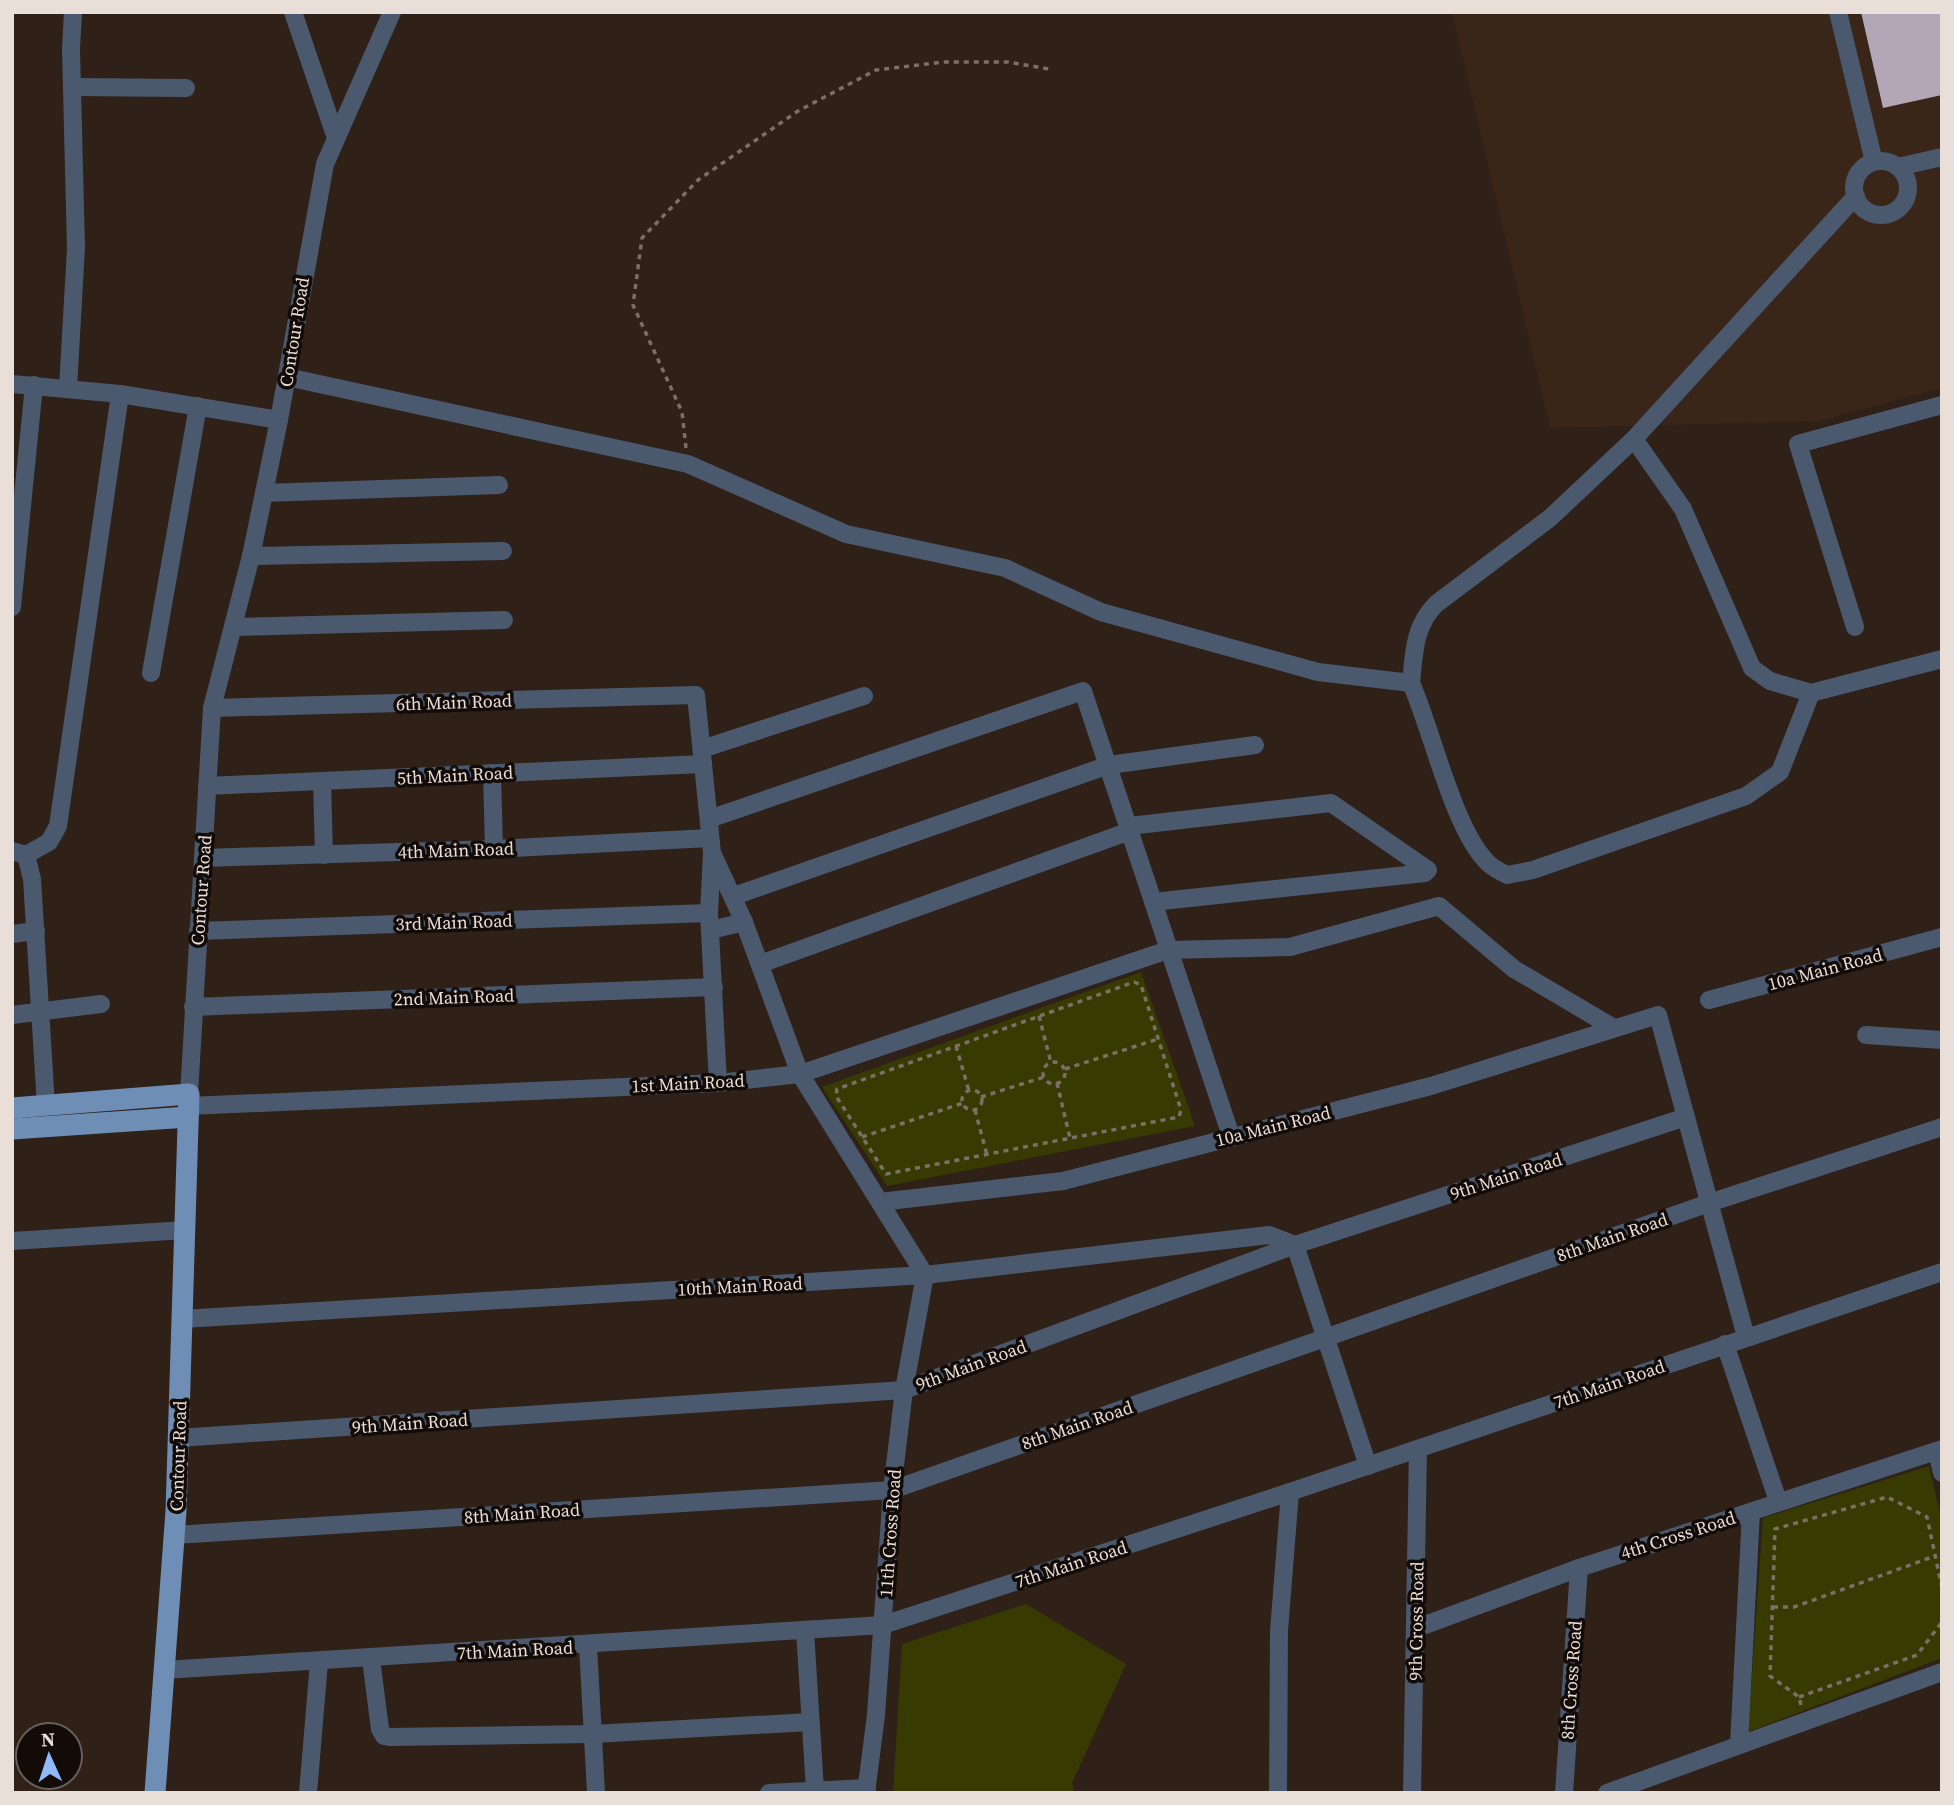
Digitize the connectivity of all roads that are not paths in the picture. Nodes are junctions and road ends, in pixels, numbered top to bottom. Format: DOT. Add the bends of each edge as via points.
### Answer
graph roads {
  1 [pos="73,12"];
  2 [pos="293,12"];
  3 [pos="392,12"];
  4 [pos="1838,12"];
  5 [pos="72,87"];
  6 [pos="186,88"];
  7 [pos="335,135"];
  8 [pos="1942,157"];
  9 [pos="1874,162"];
  10 [pos="1898,167"];
  11 [pos="1856,196"];
  12 [pos="287,377"];
  13 [pos="12,383"];
  14 [pos="34,385"];
  15 [pos="68,388"];
  16 [pos="120,394"];
  17 [pos="1942,405"];
  18 [pos="198,406"];
  19 [pos="279,420"];
  20 [pos="1634,439"];
  21 [pos="499,485"];
  22 [pos="264,493"];
  23 [pos="503,551"];
  24 [pos="251,556"];
  25 [pos="12,607"];
  26 [pos="504,620"];
  27 [pos="233,627"];
  28 [pos="1855,627"];
  29 [pos="1942,659"];
  30 [pos="151,673"];
  31 [pos="1411,683"];
  32 [pos="1811,693"];
  33 [pos="864,696"];
  34 [pos="212,708"];
  35 [pos="1255,745"];
  36 [pos="702,756"];
  37 [pos="1109,765"];
  38 [pos="492,773"];
  39 [pos="322,781"];
  40 [pos="207,786"];
  41 [pos="709,819"];
  42 [pos="1129,828"];
  43 [pos="711,846"];
  44 [pos="494,849"];
  45 [pos="19,853"];
  46 [pos="324,855"];
  47 [pos="203,858"];
  48 [pos="734,896"];
  49 [pos="1153,902"];
  50 [pos="710,921"];
  51 [pos="744,922"];
  52 [pos="36,931"];
  53 [pos="198,931"];
  54 [pos="12,934"];
  55 [pos="1942,937"];
  56 [pos="1168,950"];
  57 [pos="760,964"];
  58 [pos="714,987"];
  59 [pos="1709,1000"];
  60 [pos="100,1004"];
  61 [pos="193,1007"];
  62 [pos="41,1011"];
  63 [pos="12,1015"];
  64 [pos="1614,1028"];
  65 [pos="1866,1035"];
  66 [pos="1942,1040"];
  67 [pos="800,1074"];
  68 [pos="718,1083"];
  69 [pos="46,1106"];
  70 [pos="188,1106"];
  71 [pos="12,1108"];
  72 [pos="1686,1117"];
  73 [pos="1942,1127"];
  74 [pos="12,1129"];
  75 [pos="1231,1136"];
  76 [pos="880,1202"];
  77 [pos="1709,1203"];
  78 [pos="185,1230"];
  79 [pos="12,1241"];
  80 [pos="1296,1245"];
  81 [pos="1942,1272"];
  82 [pos="925,1275"];
  83 [pos="182,1319"];
  84 [pos="1326,1338"];
  85 [pos="1746,1338"];
  86 [pos="1725,1344"];
  87 [pos="904,1390"];
  88 [pos="178,1438"];
  89 [pos="1418,1449"];
  90 [pos="1939,1450"];
  91 [pos="1368,1466"];
  92 [pos="1942,1473"];
  93 [pos="892,1490"];
  94 [pos="1290,1492"];
  95 [pos="1778,1502"];
  96 [pos="1751,1512"];
  97 [pos="174,1535"];
  98 [pos="1579,1568"];
  99 [pos="883,1625"];
  100 [pos="1417,1628"];
  101 [pos="805,1630"];
  102 [pos="588,1646"];
  103 [pos="371,1659"];
  104 [pos="319,1662"];
  105 [pos="164,1671"];
  106 [pos="1942,1672"];
  107 [pos="810,1722"];
  108 [pos="593,1734"];
  109 [pos="1739,1745"];
  110 [pos="815,1790"];
  111 [pos="867,1790"];
  112 [pos="155,1793"];
  113 [pos="308,1793"];
  114 [pos="596,1793"];
  115 [pos="769,1793"];
  116 [pos="1278,1793"];
  117 [pos="1412,1793"];
  118 [pos="1564,1793"];
  119 [pos="1606,1793"];
  1 -- 5 [label="street"];
  2 -- 7 [label="street"];
  3 -- 7 [label="street, Contour Road"];
  4 -- 9 [label="street"];
  5 -- 6 [label="street"];
  5 -- 15 [label="street" via="76,248"];
  7 -- 12 [label="street, Contour Road" via="317,195"];
  8 -- 10 [label="street"];
  9 -- 10 [label="street"];
  9 -- 11 [label="street" via="1856,179"];
  10 -- 11 [label="street" via="1908,188 1897,210 1873,213 1859,204"];
  11 -- 20 [label="street"];
  12 -- 19 [label="street, Contour Road"];
  12 -- 31 [label="street" via="688,464 846,534 1004,568 1101,612 1318,672"];
  13 -- 14 [label="street"];
  14 -- 15 [label="street"];
  14 -- 25 [label="street"];
  15 -- 16 [label="street"];
  16 -- 18 [label="street"];
  16 -- 45 [label="street" via="58,826 50,842"];
  17 -- 28 [label="street" via="1798,444"];
  18 -- 19 [label="street"];
  18 -- 30 [label="street"];
  19 -- 22 [label="street, Contour Road"];
  20 -- 31 [label="street" via="1550,518 1422,619"];
  20 -- 32 [label="street" via="1683,509 1752,668 1770,681"];
  21 -- 22 [label="street"];
  22 -- 24 [label="street, Contour Road"];
  23 -- 24 [label="street"];
  24 -- 27 [label="street, Contour Road"];
  26 -- 27 [label="street"];
  27 -- 34 [label="street, Contour Road"];
  29 -- 32 [label="street"];
  31 -- 32 [label="street" via="1472,841 1489,864 1507,875 1746,796 1780,772"];
  33 -- 36 [label="street, 5th Main Road"];
  34 -- 36 [label="street, 6th Main Road" via="696,695"];
  34 -- 40 [label="street, Contour Road"];
  35 -- 37 [label="street"];
  36 -- 38 [label="street, 5th Main Road"];
  36 -- 41 [label="street"];
  37 -- 41 [label="street" via="1083,691"];
  37 -- 42 [label="street"];
  37 -- 48 [label="street"];
  38 -- 39 [label="street, 5th Main Road"];
  38 -- 44 [label="street"];
  39 -- 40 [label="street, 5th Main Road"];
  39 -- 46 [label="street"];
  40 -- 47 [label="street, Contour Road"];
  41 -- 43 [label="street"];
  42 -- 49 [label="street"];
  42 -- 49 [label="street" via="1331,803 1428,870"];
  42 -- 57 [label="street"];
  43 -- 44 [label="street, 4th Main Road"];
  43 -- 48 [label="street"];
  43 -- 50 [label="street"];
  44 -- 46 [label="street, 4th Main Road"];
  45 -- 52 [label="street" via="32,878"];
  46 -- 47 [label="street, 4th Main Road"];
  47 -- 53 [label="street, Contour Road"];
  48 -- 51 [label="street"];
  49 -- 56 [label="street"];
  50 -- 51 [label="street, 3rd Main Road"];
  50 -- 53 [label="street, 3rd Main Road"];
  50 -- 58 [label="street"];
  51 -- 57 [label="street"];
  52 -- 54 [label="street"];
  52 -- 62 [label="street"];
  53 -- 61 [label="street, Contour Road"];
  55 -- 59 [label="street, 10a Main Road"];
  56 -- 64 [label="street, 1st Main Road" via="1290,947 1439,906 1514,969"];
  56 -- 67 [label="street, 1st Main Road"];
  56 -- 75 [label="street"];
  57 -- 67 [label="street"];
  58 -- 61 [label="street, 2nd Main Road"];
  58 -- 68 [label="street"];
  60 -- 62 [label="street"];
  61 -- 70 [label="street, Contour Road"];
  62 -- 63 [label="street"];
  62 -- 69 [label="street"];
  64 -- 72 [label="street, 10a Main Road" via="1658,1015"];
  64 -- 75 [label="street, 10a Main Road" via="1431,1086"];
  65 -- 66 [label="street"];
  67 -- 68 [label="street, 1st Main Road"];
  67 -- 76 [label="street"];
  68 -- 70 [label="street, 1st Main Road"];
  69 -- 70 [label="main road"];
  69 -- 71 [label="main road"];
  70 -- 74 [label="main road"];
  70 -- 78 [label="main road, Contour Road"];
  72 -- 77 [label="street"];
  72 -- 80 [label="street, 9th Main Road"];
  73 -- 77 [label="street, 8th Main Road"];
  75 -- 76 [label="street, 10a Main Road" via="1063,1181"];
  76 -- 82 [label="street"];
  77 -- 84 [label="street, 8th Main Road"];
  77 -- 85 [label="street"];
  78 -- 79 [label="street"];
  78 -- 83 [label="main road, Contour Road"];
  80 -- 82 [label="street, 10th Main Road" via="1269,1235"];
  80 -- 84 [label="street"];
  80 -- 87 [label="street, 9th Main Road"];
  81 -- 85 [label="street, 7th Main Road"];
  82 -- 83 [label="street, 10th Main Road"];
  82 -- 87 [label="street, 11th Cross Road"];
  83 -- 88 [label="main road, Contour Road"];
  84 -- 91 [label="street"];
  84 -- 93 [label="street, 8th Main Road"];
  85 -- 86 [label="street, 7th Main Road"];
  86 -- 89 [label="street, 7th Main Road"];
  86 -- 95 [label="street"];
  87 -- 88 [label="street, 9th Main Road"];
  87 -- 93 [label="street, 11th Cross Road"];
  88 -- 97 [label="main road, Contour Road"];
  89 -- 91 [label="street, 7th Main Road"];
  89 -- 100 [label="street, 9th Cross Road"];
  90 -- 92 [label="street"];
  90 -- 95 [label="street, 4th Cross Road"];
  91 -- 94 [label="street, 7th Main Road"];
  93 -- 97 [label="street, 8th Main Road"];
  93 -- 99 [label="street, 11th Cross Road"];
  94 -- 99 [label="street, 7th Main Road"];
  94 -- 116 [label="street" via="1279,1631"];
  95 -- 96 [label="street, 4th Cross Road"];
  96 -- 98 [label="street, 4th Cross Road"];
  96 -- 109 [label="street"];
  97 -- 105 [label="main road, Contour Road"];
  98 -- 100 [label="street, 4th Cross Road"];
  98 -- 118 [label="street, 8th Cross Road"];
  99 -- 101 [label="street, 7th Main Road"];
  99 -- 111 [label="street, 11th Cross Road"];
  100 -- 117 [label="street, 9th Cross Road"];
  101 -- 102 [label="street, 7th Main Road"];
  101 -- 107 [label="street"];
  102 -- 103 [label="street, 7th Main Road"];
  102 -- 108 [label="street"];
  103 -- 104 [label="street, 7th Main Road"];
  103 -- 108 [label="street" via="384,1736"];
  104 -- 105 [label="street, 7th Main Road"];
  104 -- 113 [label="street"];
  105 -- 112 [label="main road, Contour Road"];
  106 -- 109 [label="street"];
  107 -- 108 [label="street"];
  107 -- 110 [label="street"];
  108 -- 114 [label="street"];
  109 -- 119 [label="street"];
  110 -- 111 [label="street"];
  110 -- 115 [label="street"];
}
